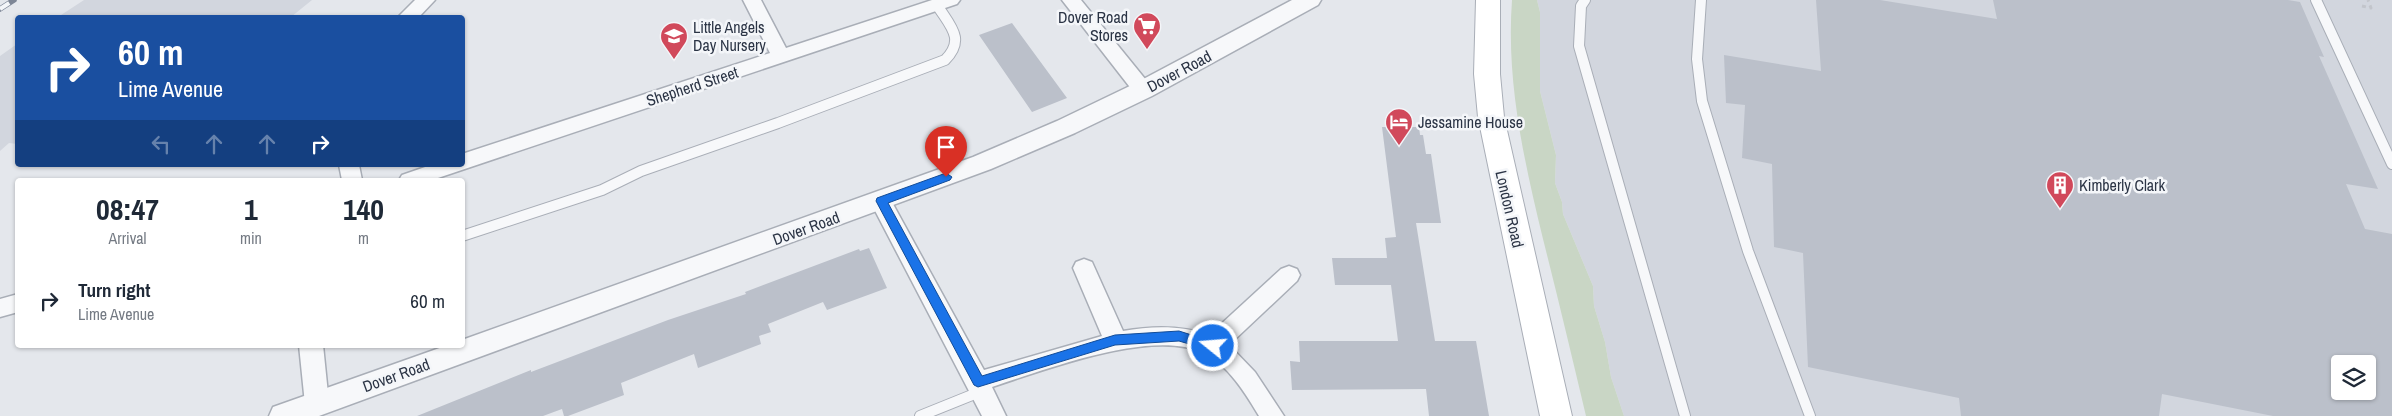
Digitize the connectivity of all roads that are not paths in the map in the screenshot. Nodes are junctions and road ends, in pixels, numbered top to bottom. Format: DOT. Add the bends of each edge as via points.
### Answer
graph roads {
  1 [pos="426,0"];
  2 [pos="752,0"];
  3 [pos="1071,0"];
  4 [pos="1310,0"];
  5 [pos="1488,0"];
  6 [pos="1585,0"];
  7 [pos="1701,0"];
  8 [pos="2316,0"];
  9 [pos="944,2"];
  10 [pos="409,15"];
  11 [pos="781,56"];
  12 [pos="1143,90"];
  13 [pos="465,161"];
  14 [pos="2392,164"];
  15 [pos="448,167"];
  16 [pos="415,178"];
  17 [pos="881,201"];
  18 [pos="465,235"];
  19 [pos="1084,268"];
  20 [pos="1289,275"];
  21 [pos="15,304"];
  22 [pos="0,308"];
  23 [pos="1115,340"];
  24 [pos="1213,346"];
  25 [pos="311,348"];
  26 [pos="980,386"];
  27 [pos="318,404"];
  28 [pos="284,416"];
  29 [pos="920,416"];
  30 [pos="994,416"];
  31 [pos="1272,416"];
  32 [pos="1556,416"];
  33 [pos="1685,416"];
  34 [pos="1810,416"];
  1 -- 10 [label="street"];
  2 -- 11 [label="street"];
  3 -- 12 [label="street"];
  4 -- 12 [label="street, Dover Road"];
  5 -- 32 [label="main road, London Road" via="1487,74 1494,136"];
  6 -- 33 [label="lane" via="1581,6 1579,46"];
  7 -- 34 [label="lane" via="1697,59 1702,101 1748,251"];
  8 -- 14 [label="lane"];
  9 -- 11 [label="street, Shepherd Street"];
  9 -- 18 [label="lane" via="956,36 954,51 945,60 641,171 602,190"];
  11 -- 13 [label="street, Shepherd Street"];
  12 -- 17 [label="street, Dover Road" via="1021,147"];
  15 -- 16 [label="street"];
  17 -- 26 [label="street"];
  17 -- 27 [label="street, Dover Road"];
  19 -- 23 [label="street"];
  20 -- 24 [label="street"];
  21 -- 22 [label="street"];
  23 -- 24 [label="street" via="1179,336"];
  23 -- 26 [label="street"];
  24 -- 31 [label="street" via="1247,376"];
  25 -- 27 [label="street"];
  26 -- 29 [label="lane"];
  26 -- 30 [label="street"];
  27 -- 28 [label="street, Dover Road"];
}
